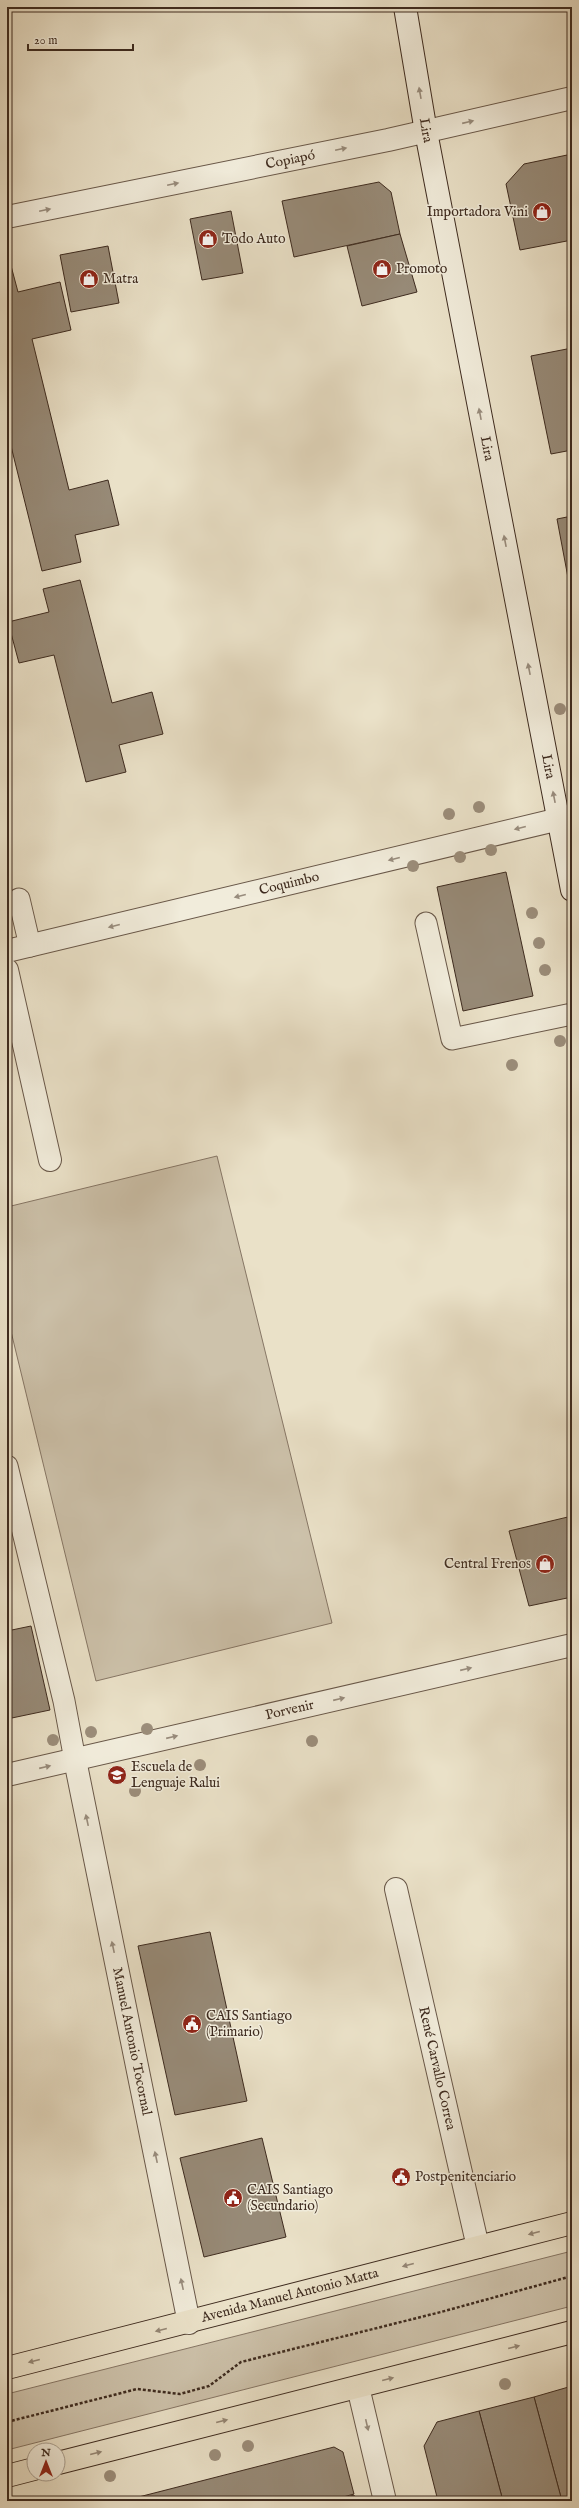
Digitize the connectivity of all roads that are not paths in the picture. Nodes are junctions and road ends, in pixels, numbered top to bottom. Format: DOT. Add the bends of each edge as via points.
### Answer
graph roads {
  1 [pos="405,7"];
  2 [pos="572,98"];
  3 [pos="426,132"];
  4 [pos="7,218"];
  5 [pos="565,817"];
  6 [pos="572,890"];
  7 [pos="19,899"];
  8 [pos="426,923"];
  9 [pos="30,946"];
  10 [pos="7,951"];
  11 [pos="7,970"];
  12 [pos="572,1014"];
  13 [pos="50,1160"];
  14 [pos="7,1466"];
  15 [pos="572,1645"];
  16 [pos="75,1760"];
  17 [pos="7,1775"];
  18 [pos="396,1889"];
  19 [pos="572,2223"];
  20 [pos="478,2247"];
  21 [pos="190,2323"];
  22 [pos="572,2332"];
  23 [pos="7,2368"];
  24 [pos="358,2387"];
  25 [pos="66,2461"];
  26 [pos="26,2471"];
  27 [pos="7,2476"];
  28 [pos="385,2501"];
  3 -- 1 [label="street, Lira, one-way"];
  3 -- 2 [label="street, Copiapó, one-way"];
  4 -- 3 [label="street, Copiapó, one-way"];
  5 -- 3 [label="street, Lira, one-way"];
  5 -- 6 [label="street, Lira"];
  5 -- 9 [label="street, Coquimbo, one-way"];
  7 -- 9 [label="lane"];
  8 -- 12 [label="lane" via="452,1039"];
  9 -- 10 [label="street, Coquimbo"];
  11 -- 13 [label="street"];
  14 -- 16 [label="lane" via="64,1702"];
  16 -- 15 [label="street, Porvenir, one-way"];
  17 -- 16 [label="street, Porvenir, one-way"];
  21 -- 16 [label="street, Manuel Antonio Tocornal, one-way"];
  18 -- 20 [label="street, René Carvallo Correa"];
  19 -- 20 [label="main road, Avenida Manuel Antonio Matta, one-way"];
  20 -- 21 [label="main road, Avenida Manuel Antonio Matta, one-way"];
  21 -- 23 [label="main road, Avenida Manuel Antonio Matta, one-way"];
  24 -- 22 [label="main road, one-way"];
  25 -- 24 [label="main road, one-way"];
  24 -- 28 [label="street, one-way"];
  26 -- 27 [label="main road"];
}
